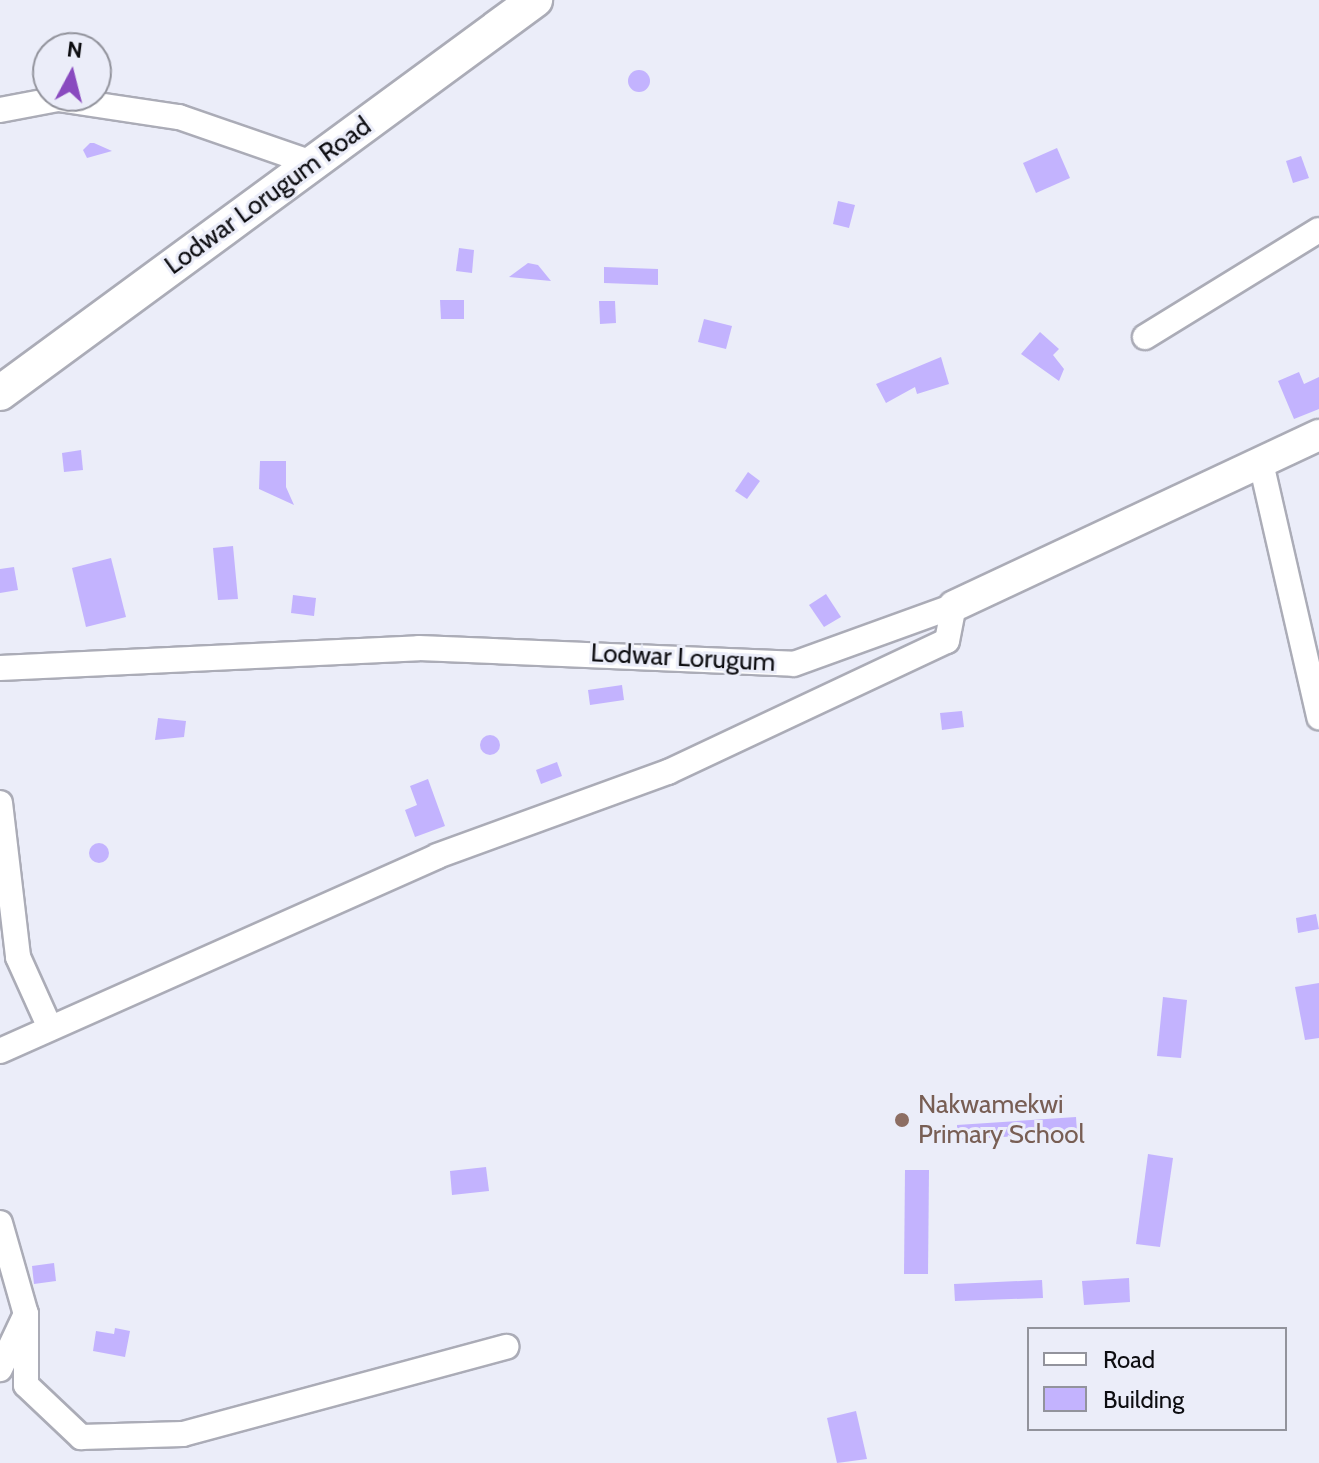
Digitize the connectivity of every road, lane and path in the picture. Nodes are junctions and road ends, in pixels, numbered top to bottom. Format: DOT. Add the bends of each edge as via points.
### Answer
graph roads {
  1 [pos="523,4"];
  2 [pos="0,110"];
  3 [pos="312,163"];
  4 [pos="1319,230"];
  5 [pos="1145,337"];
  6 [pos="0,393"];
  7 [pos="1319,435"];
  8 [pos="1261,463"];
  9 [pos="954,606"];
  10 [pos="0,668"];
  11 [pos="1319,717"];
  12 [pos="0,803"];
  13 [pos="50,1028"];
  14 [pos="0,1051"];
  15 [pos="0,1223"];
  16 [pos="26,1314"];
  17 [pos="506,1347"];
  18 [pos="0,1369"];
  1 -- 3 [label="main road, Lodwar Lorugum Road"];
  2 -- 3 [label="street" via="58,99 179,117"];
  3 -- 6 [label="main road, Lodwar Lorugum Road"];
  4 -- 5 [label="street"];
  7 -- 8 [label="street, Lodwar Lorugum"];
  8 -- 9 [label="street, Lodwar Lorugum"];
  8 -- 11 [label="street"];
  9 -- 10 [label="street, Lodwar Lorugum" via="794,664 419,648"];
  9 -- 13 [label="street" via="947,641 696,759 437,856"];
  12 -- 13 [label="street" via="18,957"];
  13 -- 14 [label="street"];
  15 -- 16 [label="street"];
  16 -- 17 [label="street" via="26,1385 81,1437 183,1434"];
  16 -- 18 [label="street"];
}
